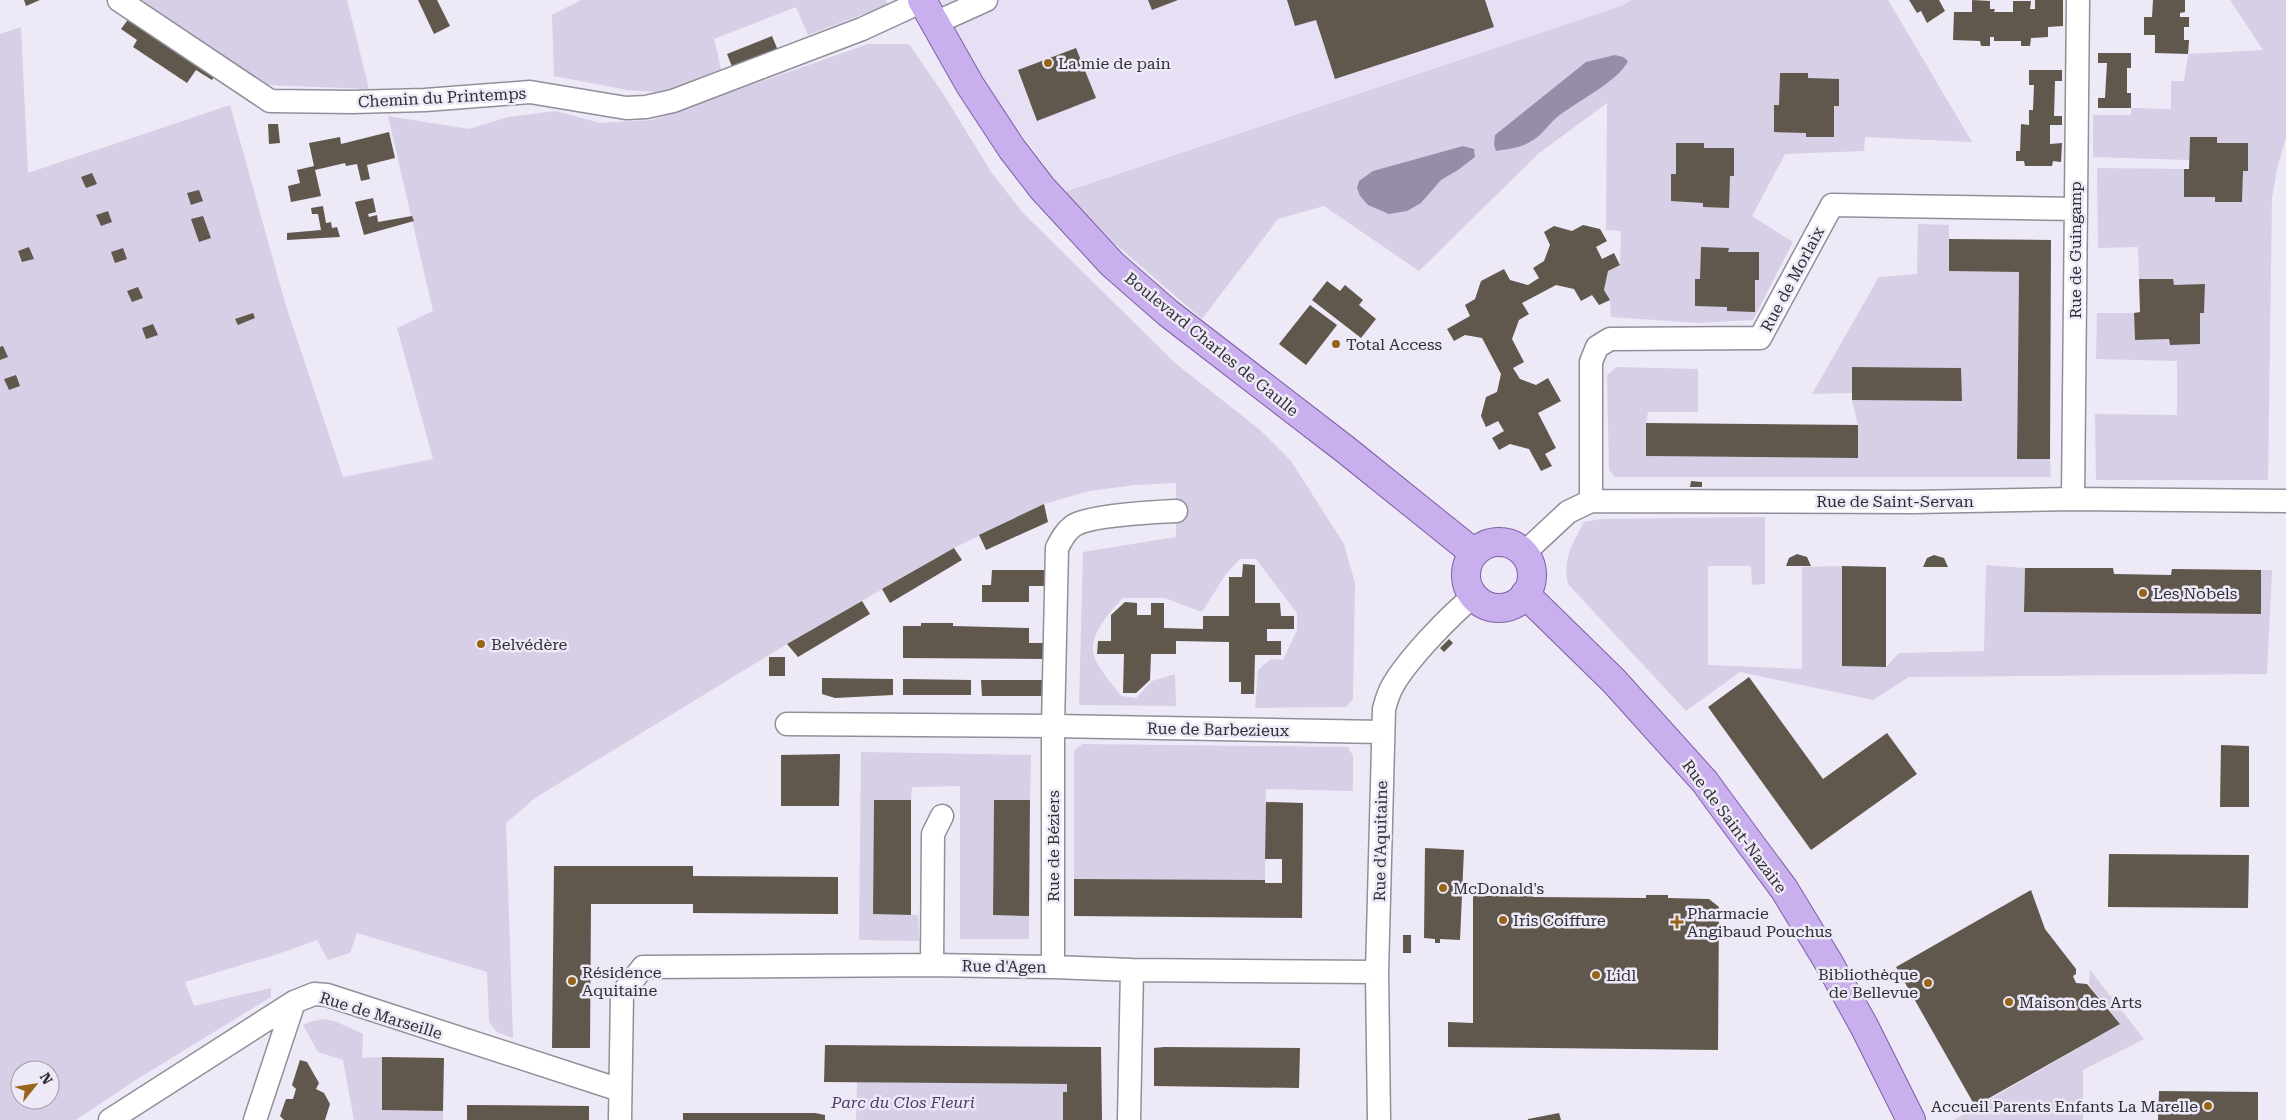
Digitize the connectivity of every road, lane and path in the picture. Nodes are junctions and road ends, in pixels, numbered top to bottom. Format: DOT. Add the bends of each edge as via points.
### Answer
graph roads {
  1 [pos="119,0"];
  2 [pos="986,0"];
  3 [pos="2078,0"];
  4 [pos="927,8"];
  5 [pos="2075,209"];
  6 [pos="2073,499"];
  7 [pos="1591,501"];
  8 [pos="2286,501"];
  9 [pos="1176,512"];
  10 [pos="1474,553"];
  11 [pos="1523,554"];
  12 [pos="1525,594"];
  13 [pos="1474,596"];
  14 [pos="787,724"];
  15 [pos="1053,726"];
  16 [pos="1382,732"];
  17 [pos="942,816"];
  18 [pos="932,966"];
  19 [pos="1053,967"];
  20 [pos="1132,970"];
  21 [pos="1377,972"];
  22 [pos="294,1002"];
  23 [pos="620,1090"];
  24 [pos="110,1120"];
  25 [pos="255,1120"];
  26 [pos="620,1120"];
  27 [pos="1129,1120"];
  28 [pos="1379,1120"];
  29 [pos="1911,1120"];
  1 -- 4 [label="street, Chemin du Printemps" via="270,100 425,100 530,92 626,108 646,108 673,101 862,29"];
  2 -- 4 [label="street, Chemin du Printemps"];
  3 -- 5 [label="street, Rue de Guingamp"];
  4 -- 10 [label="main road, Boulevard Charles de Gaulle" via="970,85 1012,149 1054,202 1112,264 1168,314"];
  5 -- 6 [label="street, Rue de Guingamp"];
  5 -- 7 [label="street, Rue de Morlaix" via="1832,205 1760,338 1610,339 1597,347 1591,362"];
  6 -- 7 [label="street, Rue de Saint-Servan"];
  6 -- 8 [label="street, Rue de Saint-Servan"];
  7 -- 11 [label="street, Rue de Saint-Servan" via="1568,512"];
  9 -- 15 [label="street, Rue de Béziers" via="1136,512 1089,521 1074,525 1063,536 1057,548"];
  10 -- 11 [label="main road" via="1484,546 1502,542"];
  10 -- 13 [label="main road" via="1466,577"];
  11 -- 12 [label="main road" via="1529,562 1532,576"];
  12 -- 13 [label="main road" via="1503,607 1484,604"];
  12 -- 29 [label="main road, Rue de Saint-Nazaire" via="1614,681 1705,782 1750,842 1784,889 1828,963"];
  13 -- 16 [label="street, Rue d'Aquitaine" via="1404,668 1384,709"];
  14 -- 15 [label="street, Rue de Barbezieux"];
  15 -- 16 [label="street, Rue de Barbezieux"];
  15 -- 19 [label="street, Rue de Béziers"];
  16 -- 21 [label="street, Rue d'Aquitaine"];
  17 -- 18 [label="street" via="933,834"];
  18 -- 19 [label="street, Rue d'Agen"];
  18 -- 23 [label="street, Rue d'Agen" via="643,967 622,994"];
  19 -- 20 [label="street, Rue d'Agen"];
  20 -- 21 [label="street, Rue d'Agen"];
  20 -- 27 [label="street"];
  21 -- 28 [label="street, Rue d'Aquitaine"];
  22 -- 23 [label="street, Rue de Marseille" via="314,994 327,995"];
  22 -- 24 [label="street, Rue de Marseille"];
  22 -- 25 [label="street"];
  23 -- 26 [label="street"];
}
